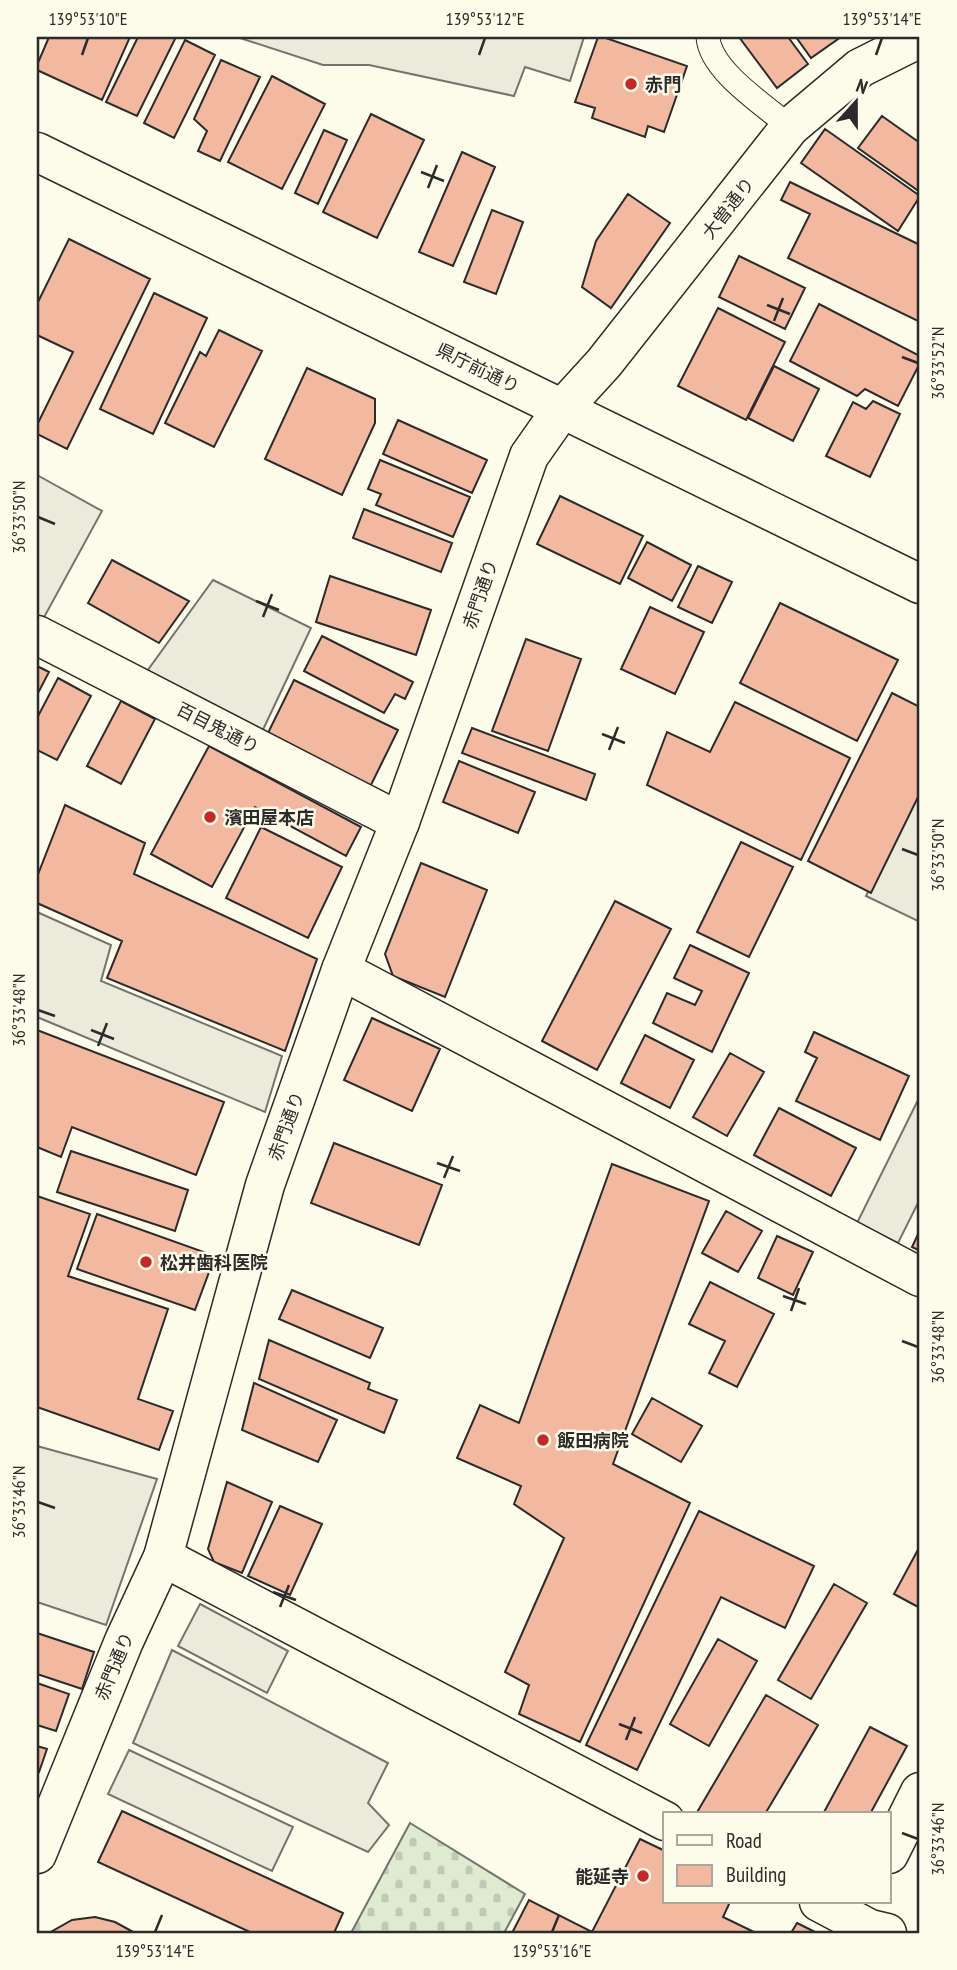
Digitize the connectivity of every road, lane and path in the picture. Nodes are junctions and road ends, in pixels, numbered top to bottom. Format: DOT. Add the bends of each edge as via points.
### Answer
graph roads {
  1 [pos="708,37"];
  2 [pos="920,38"];
  3 [pos="790,127"];
  4 [pos="37,152"];
  5 [pos="562,409"];
  6 [pos="920,584"];
  7 [pos="37,635"];
  8 [pos="400,822"];
  9 [pos="341,970"];
  10 [pos="920,1276"];
  11 [pos="163,1557"];
  12 [pos="920,1792"];
  13 [pos="663,1820"];
  14 [pos="890,1852"];
  15 [pos="37,1854"];
  16 [pos="824,1904"];
  17 [pos="874,1924"];
  1 -- 3 [label="lane" via="724,71"];
  2 -- 3 [label="street, 大曽通り" via="860,68"];
  3 -- 5 [label="street, 大曽通り" via="613,353"];
  4 -- 5 [label="street, 県庁前通り"];
  5 -- 6 [label="street, 県庁前通り"];
  5 -- 8 [label="street, 赤門通り" via="528,456"];
  7 -- 8 [label="street, 百目鬼通り"];
  8 -- 9 [label="street, 赤門通り"];
  9 -- 10 [label="street"];
  9 -- 11 [label="street, 赤門通り" via="265,1185"];
  11 -- 13 [label="street"];
  11 -- 15 [label="street, 赤門通り"];
  12 -- 14 [label="street"];
  16 -- 17 [label="street"];
}
